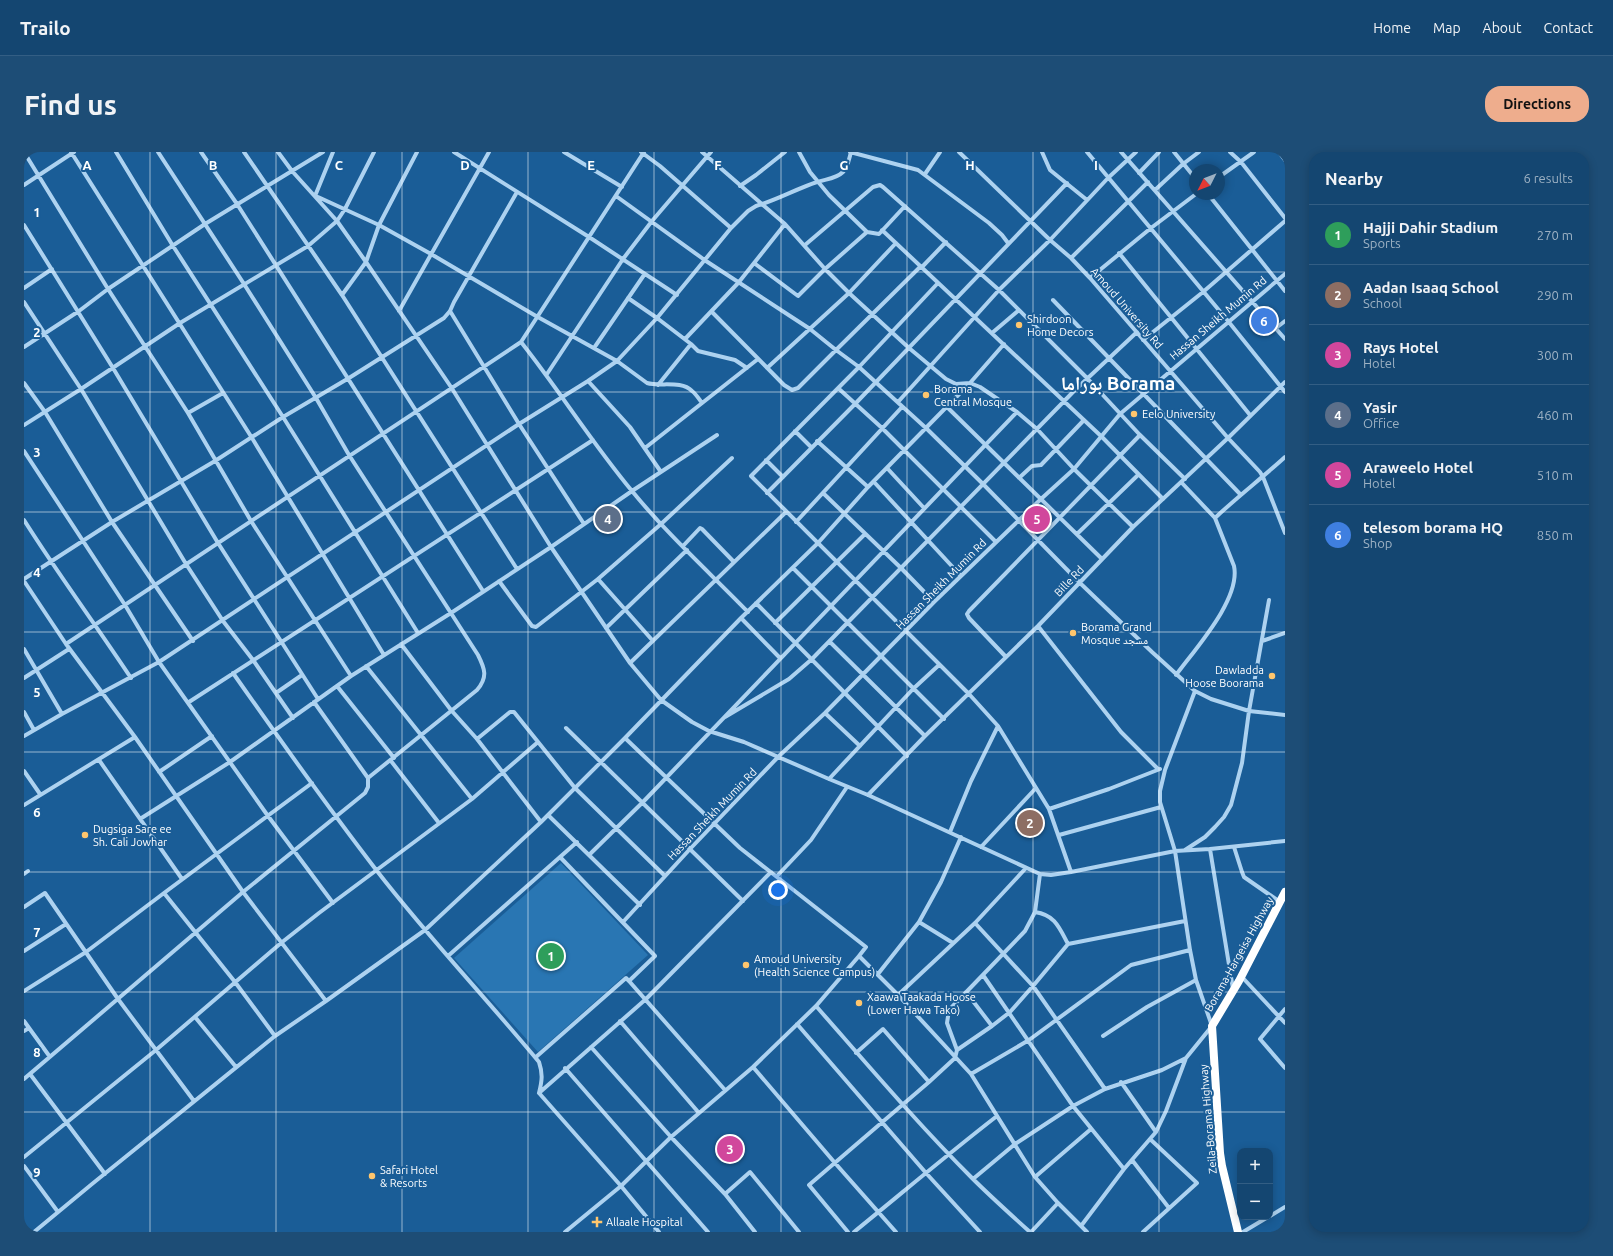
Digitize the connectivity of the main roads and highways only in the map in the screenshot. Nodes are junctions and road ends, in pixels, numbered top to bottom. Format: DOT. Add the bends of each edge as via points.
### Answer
graph roads {
  1 [pos="1285,892"];
  2 [pos="1212,1026"];
  3 [pos="1238,1232"];
  1 -- 2 [label="highway, Borama-Hargeisa Highway" via="1242,977"];
  2 -- 3 [label="highway, Zeila-Borama Highway" via="1220,1153"];
}
